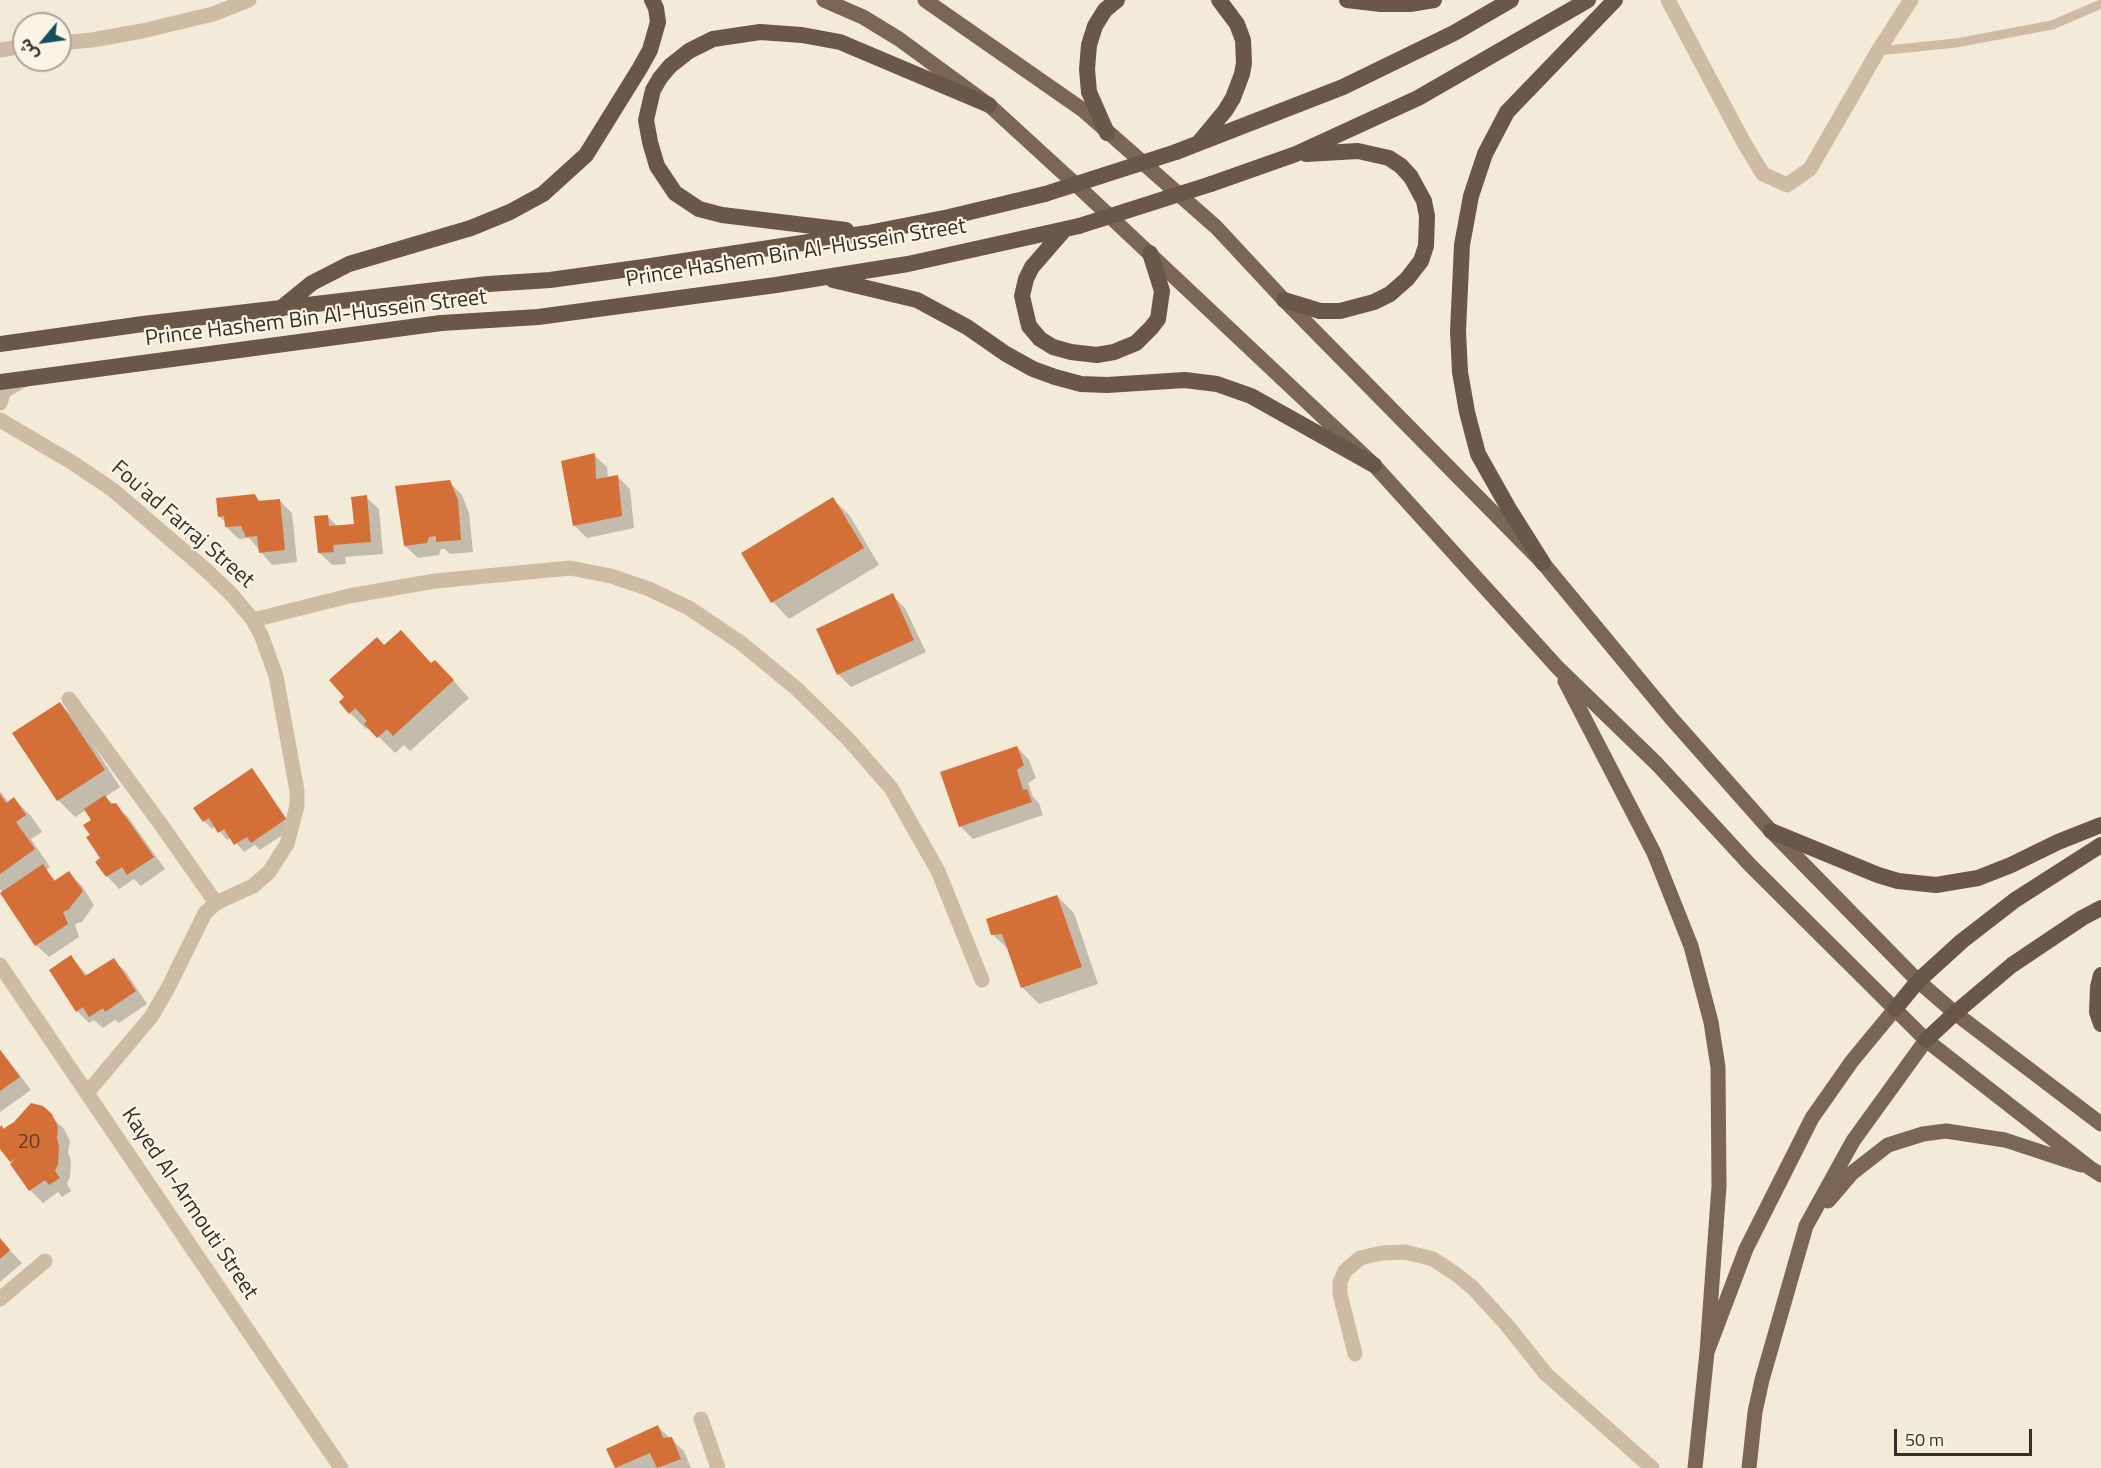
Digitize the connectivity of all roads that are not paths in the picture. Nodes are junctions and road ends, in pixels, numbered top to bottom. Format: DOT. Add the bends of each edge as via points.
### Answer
graph roads {
  1 [pos="249,0"];
  2 [pos="652,0"];
  3 [pos="824,0"];
  4 [pos="925,0"];
  5 [pos="1117,0"];
  6 [pos="1219,0"];
  7 [pos="1347,0"];
  8 [pos="1434,0"];
  9 [pos="1511,0"];
  10 [pos="1588,0"];
  11 [pos="1615,0"];
  12 [pos="1668,0"];
  13 [pos="1911,0"];
  14 [pos="2101,4"];
  15 [pos="72,42"];
  16 [pos="1878,51"];
  17 [pos="989,105"];
  18 [pos="1107,133"];
  19 [pos="1198,143"];
  20 [pos="1296,154"];
  21 [pos="1072,227"];
  22 [pos="868,233"];
  23 [pos="1150,253"];
  24 [pos="824,278"];
  25 [pos="1284,300"];
  26 [pos="280,309"];
  27 [pos="0,344"];
  28 [pos="26,379"];
  29 [pos="0,382"];
  30 [pos="0,404"];
  31 [pos="6,424"];
  32 [pos="1374,465"];
  33 [pos="1543,563"];
  34 [pos="253,620"];
  35 [pos="1558,668"];
  36 [pos="69,699"];
  37 [pos="2101,825"];
  38 [pos="1771,831"];
  39 [pos="2101,845"];
  40 [pos="216,903"];
  41 [pos="2101,908"];
  42 [pos="0,965"];
  43 [pos="2101,975"];
  44 [pos="982,980"];
  45 [pos="1918,981"];
  46 [pos="1894,1009"];
  47 [pos="1955,1013"];
  48 [pos="2101,1024"];
  49 [pos="1926,1040"];
  50 [pos="87,1093"];
  51 [pos="2101,1124"];
  52 [pos="2096,1171"];
  53 [pos="1806,1226"];
  54 [pos="45,1261"];
  55 [pos="0,1299"];
  56 [pos="1707,1352"];
  57 [pos="1355,1354"];
  58 [pos="701,1419"];
  59 [pos="341,1468"];
  60 [pos="718,1468"];
  61 [pos="1652,1468"];
  62 [pos="1695,1468"];
  63 [pos="1749,1468"];
  1 -- 15 [label="street" via="213,14 142,31"];
  2 -- 26 [label="highway" via="658,22 640,68 586,155 543,194 471,228 349,264 312,283"];
  3 -- 17 [label="main road" via="899,39"];
  4 -- 18 [label="main road" via="1083,110"];
  5 -- 18 [label="highway" via="1095,26 1086,69 1089,92"];
  6 -- 19 [label="highway" via="1237,24 1243,40 1244,63 1226,111"];
  7 -- 8 [label="highway" via="1410,4"];
  9 -- 19 [label="highway, Prince Hashem Bin Al-Hussein Street" via="1454,33 1343,87"];
  10 -- 20 [label="highway, Prince Hashem Bin Al-Hussein Street" via="1418,98"];
  11 -- 33 [label="highway" via="1507,112 1485,154 1471,196 1462,245 1458,331 1467,412 1478,454"];
  12 -- 16 [label="street" via="1763,174 1787,185 1810,169"];
  13 -- 16 [label="street"];
  14 -- 16 [label="lane" via="2052,25 1956,43"];
  17 -- 22 [label="highway" via="840,42 802,35 760,32 713,39 689,51 660,78 646,120 657,166 675,193 699,209 722,215"];
  17 -- 23 [label="main road"];
  18 -- 25 [label="main road" via="1216,227"];
  19 -- 22 [label="highway, Prince Hashem Bin Al-Hussein Street, bridge" via="1045,194"];
  20 -- 21 [label="highway, Prince Hashem Bin Al-Hussein Street, bridge"];
  20 -- 25 [label="highway" via="1358,151 1389,158 1401,166 1424,201 1426,246 1421,261 1407,279 1374,302 1340,311 1320,311"];
  21 -- 23 [label="highway" via="1032,267 1022,296 1029,326 1053,347 1097,355 1136,343 1158,319 1162,291"];
  21 -- 24 [label="highway, Prince Hashem Bin Al-Hussein Street" via="908,264"];
  22 -- 26 [label="highway, Prince Hashem Bin Al-Hussein Street" via="550,280"];
  23 -- 32 [label="main road"];
  24 -- 28 [label="highway, Prince Hashem Bin Al-Hussein Street" via="538,317 441,323"];
  24 -- 32 [label="highway" via="917,300 1006,354 1055,377 1081,384 1185,380 1217,384 1251,396"];
  25 -- 33 [label="main road"];
  26 -- 27 [label="highway, Prince Hashem Bin Al-Hussein Street"];
  28 -- 29 [label="highway, Prince Hashem Bin Al-Hussein Street"];
  28 -- 30 [label="street" via="4,390"];
  30 -- 31 [label="street"];
  31 -- 34 [label="street, Fou'ad Farraj Street" via="113,490 206,570"];
  32 -- 35 [label="main road"];
  33 -- 38 [label="main road"];
  34 -- 40 [label="street, Fou'ad Farraj Street" via="276,676 297,806 287,844 268,872 253,886"];
  34 -- 44 [label="street" via="349,596 435,581 570,568 611,576 689,608 798,689 891,788 938,871"];
  35 -- 46 [label="main road"];
  35 -- 56 [label="main road" via="1654,853 1691,946 1711,1022 1718,1067 1719,1186"];
  36 -- 40 [label="street"];
  37 -- 38 [label="highway" via="1978,878 1936,885 1898,882"];
  38 -- 45 [label="main road"];
  39 -- 45 [label="highway" via="2015,900"];
  40 -- 50 [label="street, Fou'ad Farraj Street" via="197,928 151,1017"];
  41 -- 47 [label="highway" via="2012,965"];
  42 -- 50 [label="street, Kayed Al-Armouti Street"];
  43 -- 48 [label="highway" via="2097,1012"];
  45 -- 46 [label="highway"];
  45 -- 47 [label="main road"];
  46 -- 49 [label="main road"];
  46 -- 56 [label="main road" via="1812,1118 1746,1249"];
  47 -- 49 [label="highway"];
  47 -- 51 [label="main road"];
  49 -- 52 [label="main road"];
  49 -- 53 [label="main road" via="1853,1141"];
  50 -- 59 [label="street, Kayed Al-Armouti Street"];
  52 -- 53 [label="main road" via="2006,1140 1946,1131 1923,1134 1888,1145 1852,1173"];
  53 -- 63 [label="main road" via="1762,1380"];
  54 -- 55 [label="street"];
  56 -- 62 [label="main road"];
  57 -- 61 [label="street" via="1340,1294 1345,1271 1360,1258 1382,1253 1405,1252 1432,1258 1473,1288 1546,1374"];
  58 -- 60 [label="street"];
}
